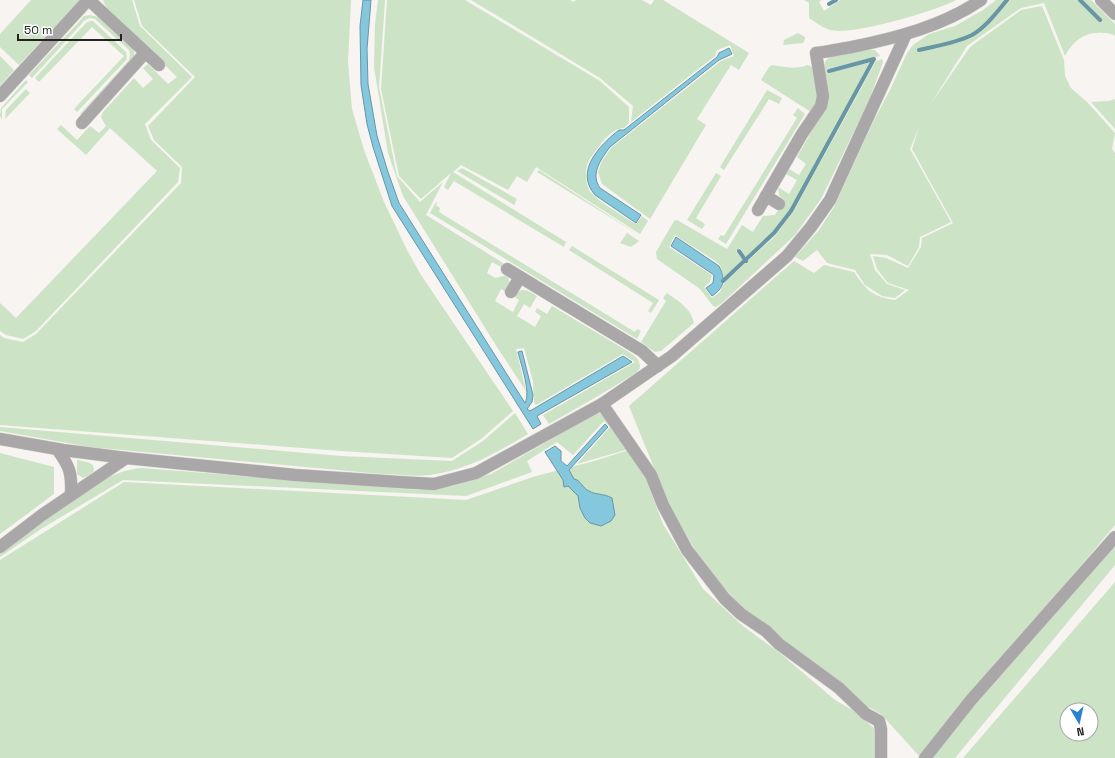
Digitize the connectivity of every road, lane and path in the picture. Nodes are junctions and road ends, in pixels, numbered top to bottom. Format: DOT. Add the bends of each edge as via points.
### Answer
graph roads {
  1 [pos="88,0"];
  2 [pos="981,0"];
  3 [pos="1101,0"];
  4 [pos="1115,14"];
  5 [pos="906,34"];
  6 [pos="145,53"];
  7 [pos="159,66"];
  8 [pos="0,96"];
  9 [pos="82,123"];
  10 [pos="766,196"];
  11 [pos="779,204"];
  12 [pos="758,210"];
  13 [pos="507,269"];
  14 [pos="520,277"];
  15 [pos="511,292"];
  16 [pos="658,366"];
  17 [pos="602,404"];
  18 [pos="0,439"];
  19 [pos="57,449"];
  20 [pos="126,458"];
  21 [pos="71,495"];
  22 [pos="1115,537"];
  23 [pos="0,547"];
  24 [pos="881,758"];
  25 [pos="925,758"];
  1 -- 6 [label="lane"];
  1 -- 8 [label="lane"];
  2 -- 5 [label="lane" via="970,8"];
  3 -- 4 [label="lane"];
  5 -- 10 [label="lane" via="816,53 823,96 821,106"];
  5 -- 16 [label="lane" via="830,200 811,227 787,256"];
  6 -- 7 [label="lane"];
  6 -- 9 [label="lane"];
  10 -- 11 [label="lane"];
  10 -- 12 [label="lane"];
  13 -- 14 [label="lane"];
  14 -- 15 [label="lane"];
  14 -- 16 [label="lane" via="642,351"];
  16 -- 17 [label="lane"];
  17 -- 20 [label="lane" via="476,473 434,484 295,475"];
  17 -- 24 [label="lane" via="652,475 687,550 716,587 741,614 839,688 866,714 879,721"];
  18 -- 19 [label="lane"];
  19 -- 20 [label="lane"];
  19 -- 21 [label="lane" via="67,463"];
  20 -- 21 [label="lane"];
  21 -- 23 [label="lane"];
  22 -- 25 [label="lane" via="991,676"];
}
